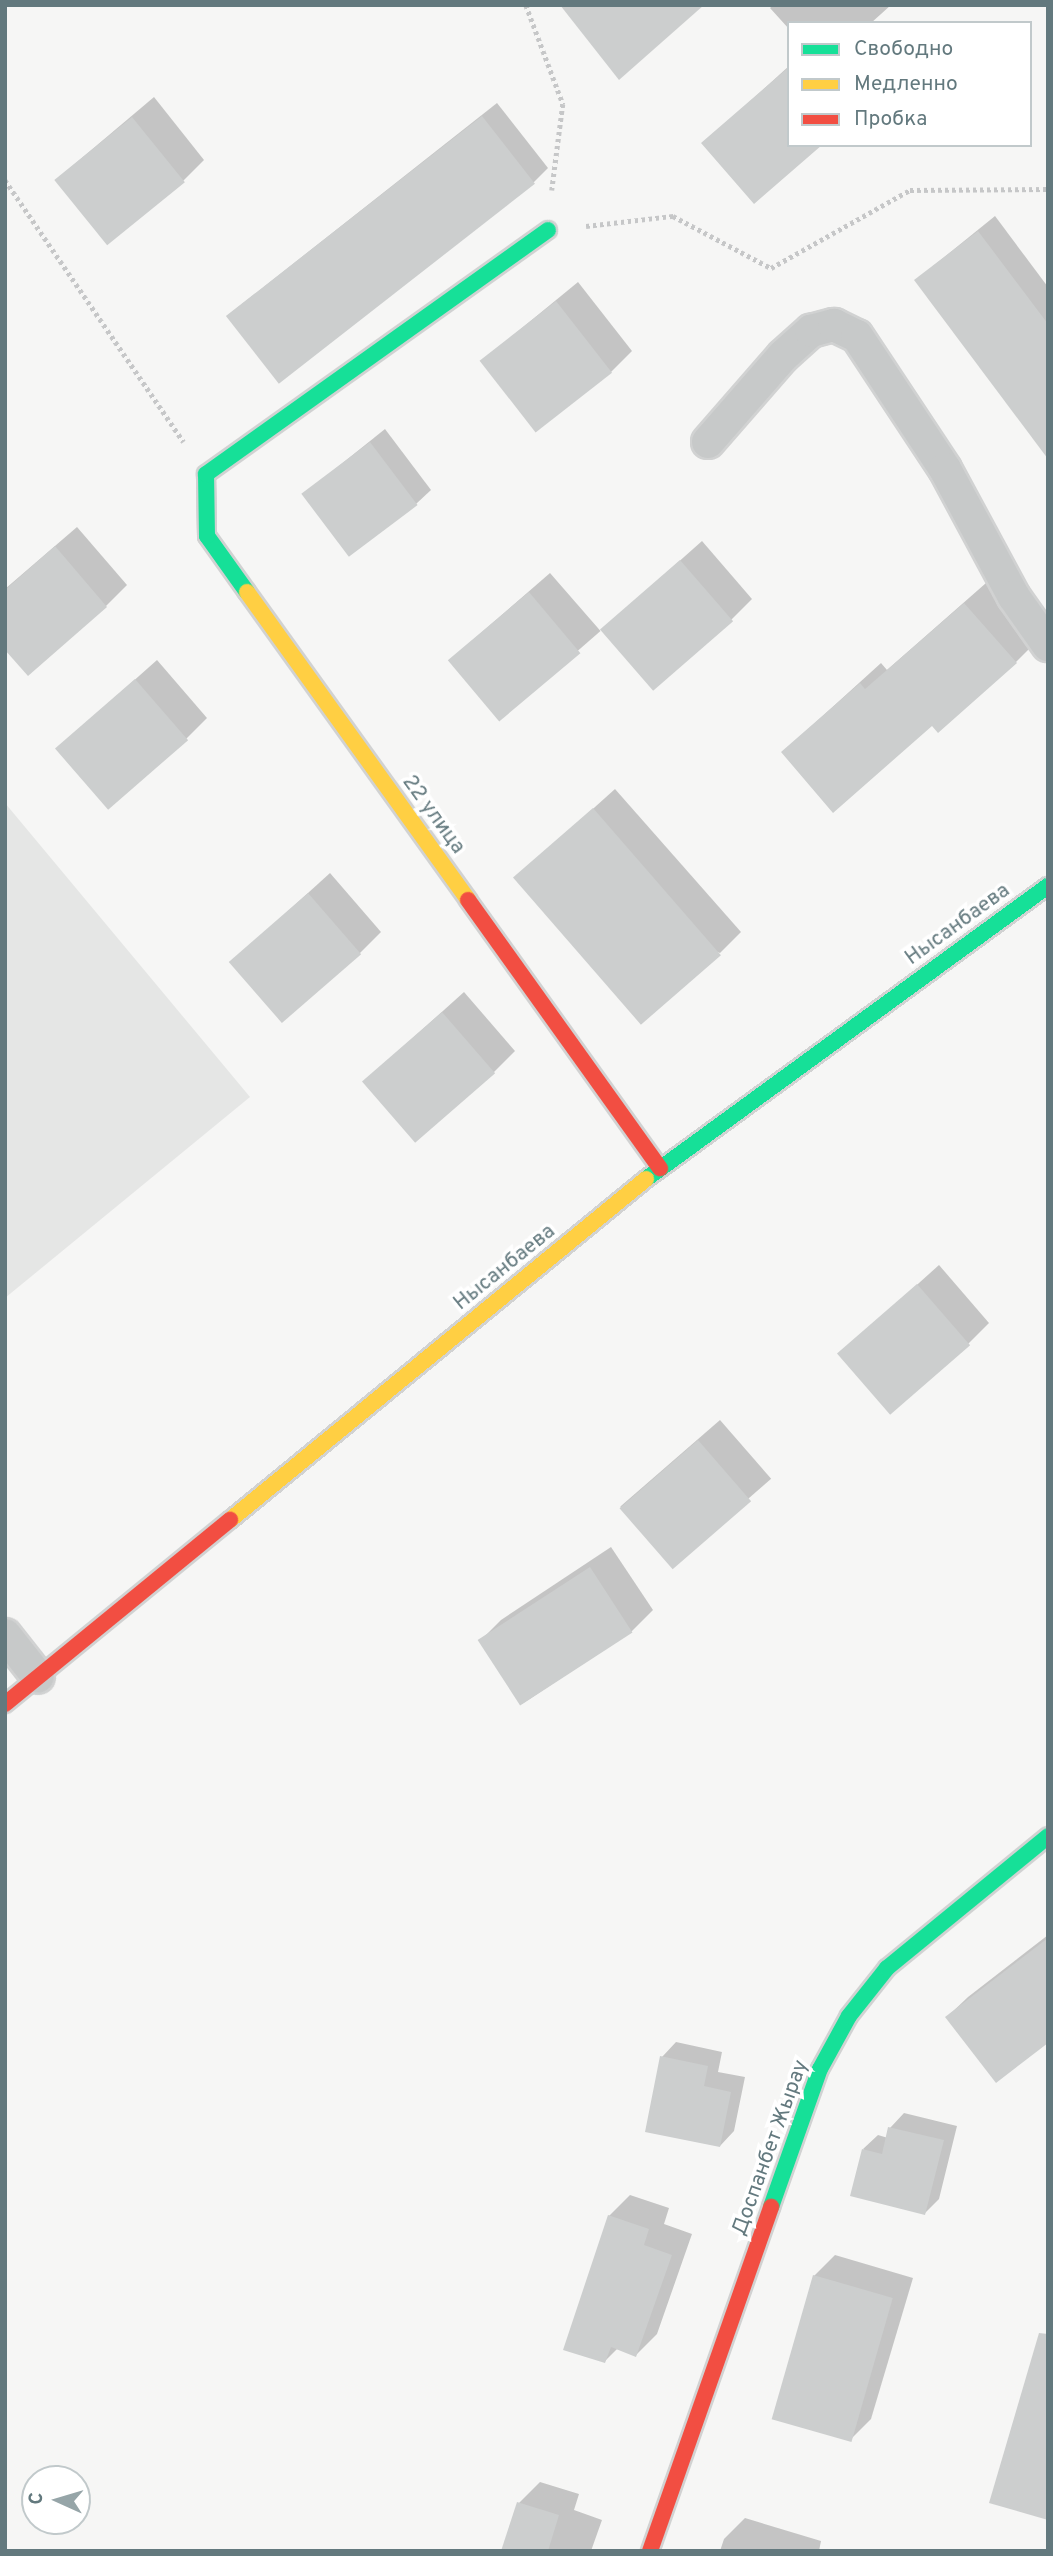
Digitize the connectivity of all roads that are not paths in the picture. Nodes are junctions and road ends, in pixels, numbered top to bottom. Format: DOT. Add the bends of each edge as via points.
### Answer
graph roads {
  1 [pos="548,230"];
  2 [pos="708,442"];
  3 [pos="1048,645"];
  4 [pos="1048,886"];
  5 [pos="660,1168"];
  6 [pos="5,1635"];
  7 [pos="38,1677"];
  8 [pos="5,1704"];
  9 [pos="1048,1836"];
  10 [pos="650,2551"];
  1 -- 5 [label="street, 22 улица" via="206,474 207,536"];
  2 -- 3 [label="street" via="783,356 811,331 834,326 857,336 945,469 1014,597"];
  4 -- 5 [label="street, Нысанбаева"];
  5 -- 7 [label="street, Нысанбаева"];
  6 -- 7 [label="street"];
  7 -- 8 [label="street, Нысанбаева"];
  9 -- 10 [label="street, Доспанбет Жырау" via="887,1968 849,2016 820,2070"];
}
